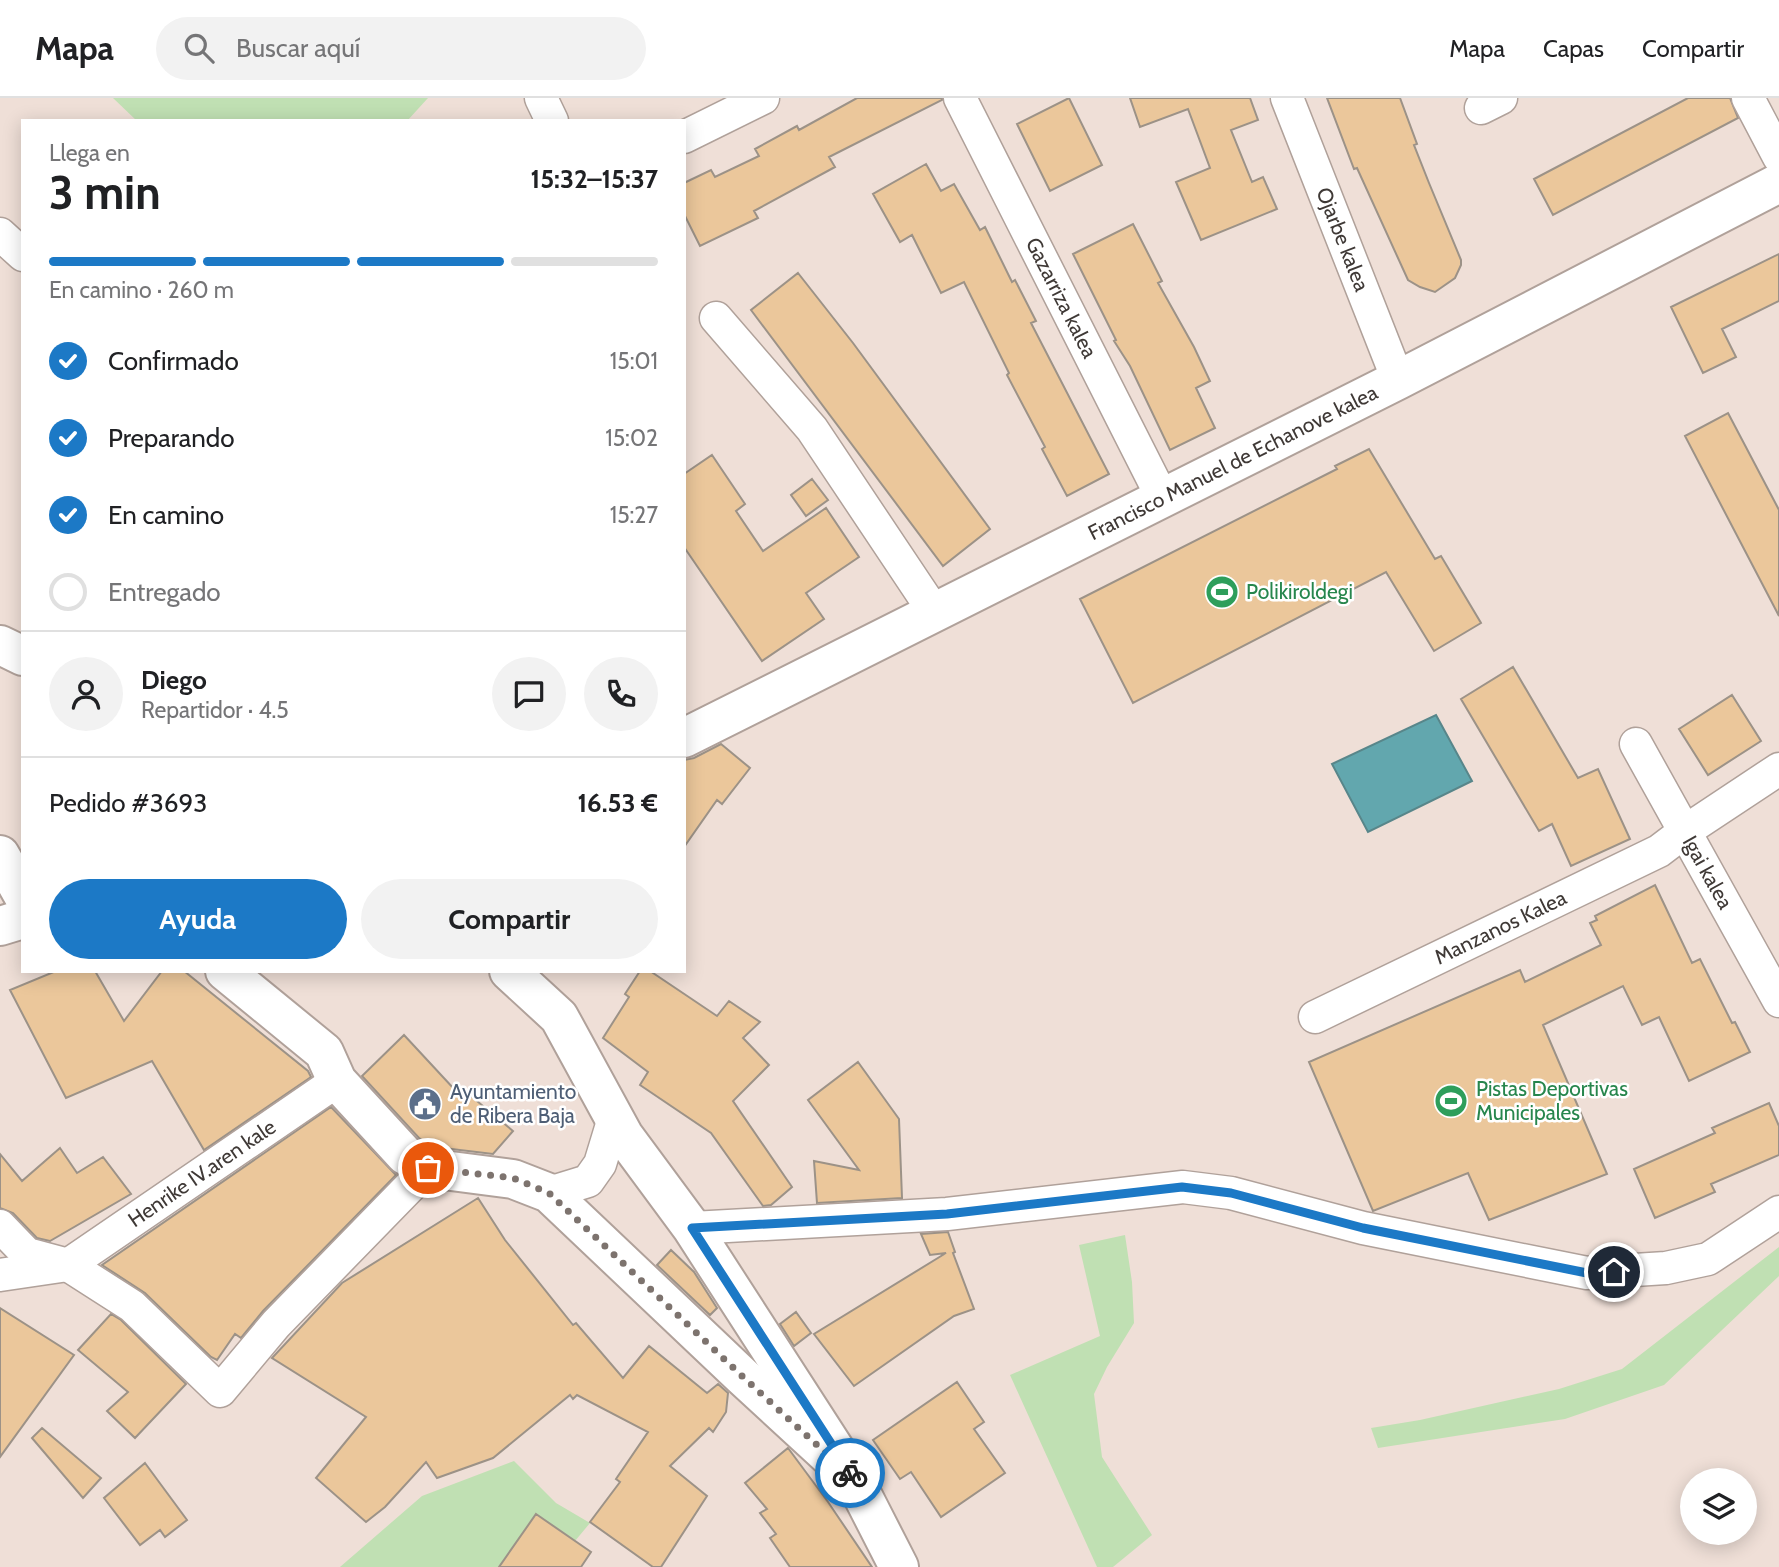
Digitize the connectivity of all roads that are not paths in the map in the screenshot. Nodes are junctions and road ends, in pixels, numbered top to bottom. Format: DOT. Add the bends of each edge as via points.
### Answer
graph roads {
  1 [pos="541,98"];
  2 [pos="763,98"];
  3 [pos="961,98"];
  4 [pos="1287,98"];
  5 [pos="1748,98"];
  6 [pos="551,119"];
  7 [pos="686,136"];
  8 [pos="1779,158"];
  9 [pos="1779,183"];
  10 [pos="0,234"];
  11 [pos="21,253"];
  12 [pos="716,318"];
  13 [pos="1398,380"];
  14 [pos="1162,498"];
  15 [pos="936,613"];
  16 [pos="0,645"];
  17 [pos="21,655"];
  18 [pos="686,737"];
  19 [pos="1636,744"];
  20 [pos="1779,769"];
  21 [pos="1684,831"];
  22 [pos="0,855"];
  23 [pos="21,892"];
  24 [pos="21,920"];
  25 [pos="0,926"];
  26 [pos="227,973"];
  27 [pos="511,973"];
  28 [pos="1779,1001"];
  29 [pos="1315,1017"];
  30 [pos="337,1081"];
  31 [pos="614,1118"];
  32 [pos="428,1168"];
  33 [pos="549,1193"];
  34 [pos="1779,1212"];
  35 [pos="0,1226"];
  36 [pos="692,1228"];
  37 [pos="68,1265"];
  38 [pos="0,1275"];
  39 [pos="854,1479"];
  40 [pos="899,1567"];
  1 -- 6 [label="street"];
  2 -- 7 [label="street"];
  3 -- 14 [label="street, Gazarriza kalea"];
  4 -- 13 [label="street, Ojarbe kalea"];
  5 -- 8 [label="street"];
  9 -- 13 [label="street, Francisco Manuel de Echanove kalea"];
  10 -- 11 [label="street"];
  12 -- 15 [label="street" via="812,429"];
  13 -- 14 [label="street, Francisco Manuel de Echanove kalea"];
  14 -- 15 [label="street, Francisco Manuel de Echanove kalea"];
  15 -- 18 [label="street, Francisco Manuel de Echanove kalea"];
  16 -- 17 [label="street"];
  19 -- 21 [label="street, Igai kalea"];
  20 -- 21 [label="street, Manzanos Kalea"];
  21 -- 28 [label="street, Igai kalea"];
  21 -- 29 [label="street, Manzanos Kalea" via="1659,851"];
  22 -- 23 [label="street"];
  24 -- 25 [label="street"];
  26 -- 30 [label="street" via="324,1052"];
  27 -- 31 [label="street" via="559,1017"];
  30 -- 32 [label="street" via="405,1155"];
  30 -- 37 [label="street, Henrike IV.aren kale"];
  31 -- 33 [label="street" via="600,1164 588,1181"];
  31 -- 36 [label="street"];
  32 -- 33 [label="street" via="513,1178"];
  32 -- 37 [label="street" via="275,1324 220,1391 132,1306"];
  33 -- 39 [label="street"];
  34 -- 36 [label="street" via="1708,1259 1666,1268 1587,1273 1363,1228 1231,1193 1182,1187 947,1214"];
  35 -- 37 [label="street" via="27,1254"];
  36 -- 39 [label="street"];
  37 -- 38 [label="street"];
  39 -- 40 [label="street"];
}
